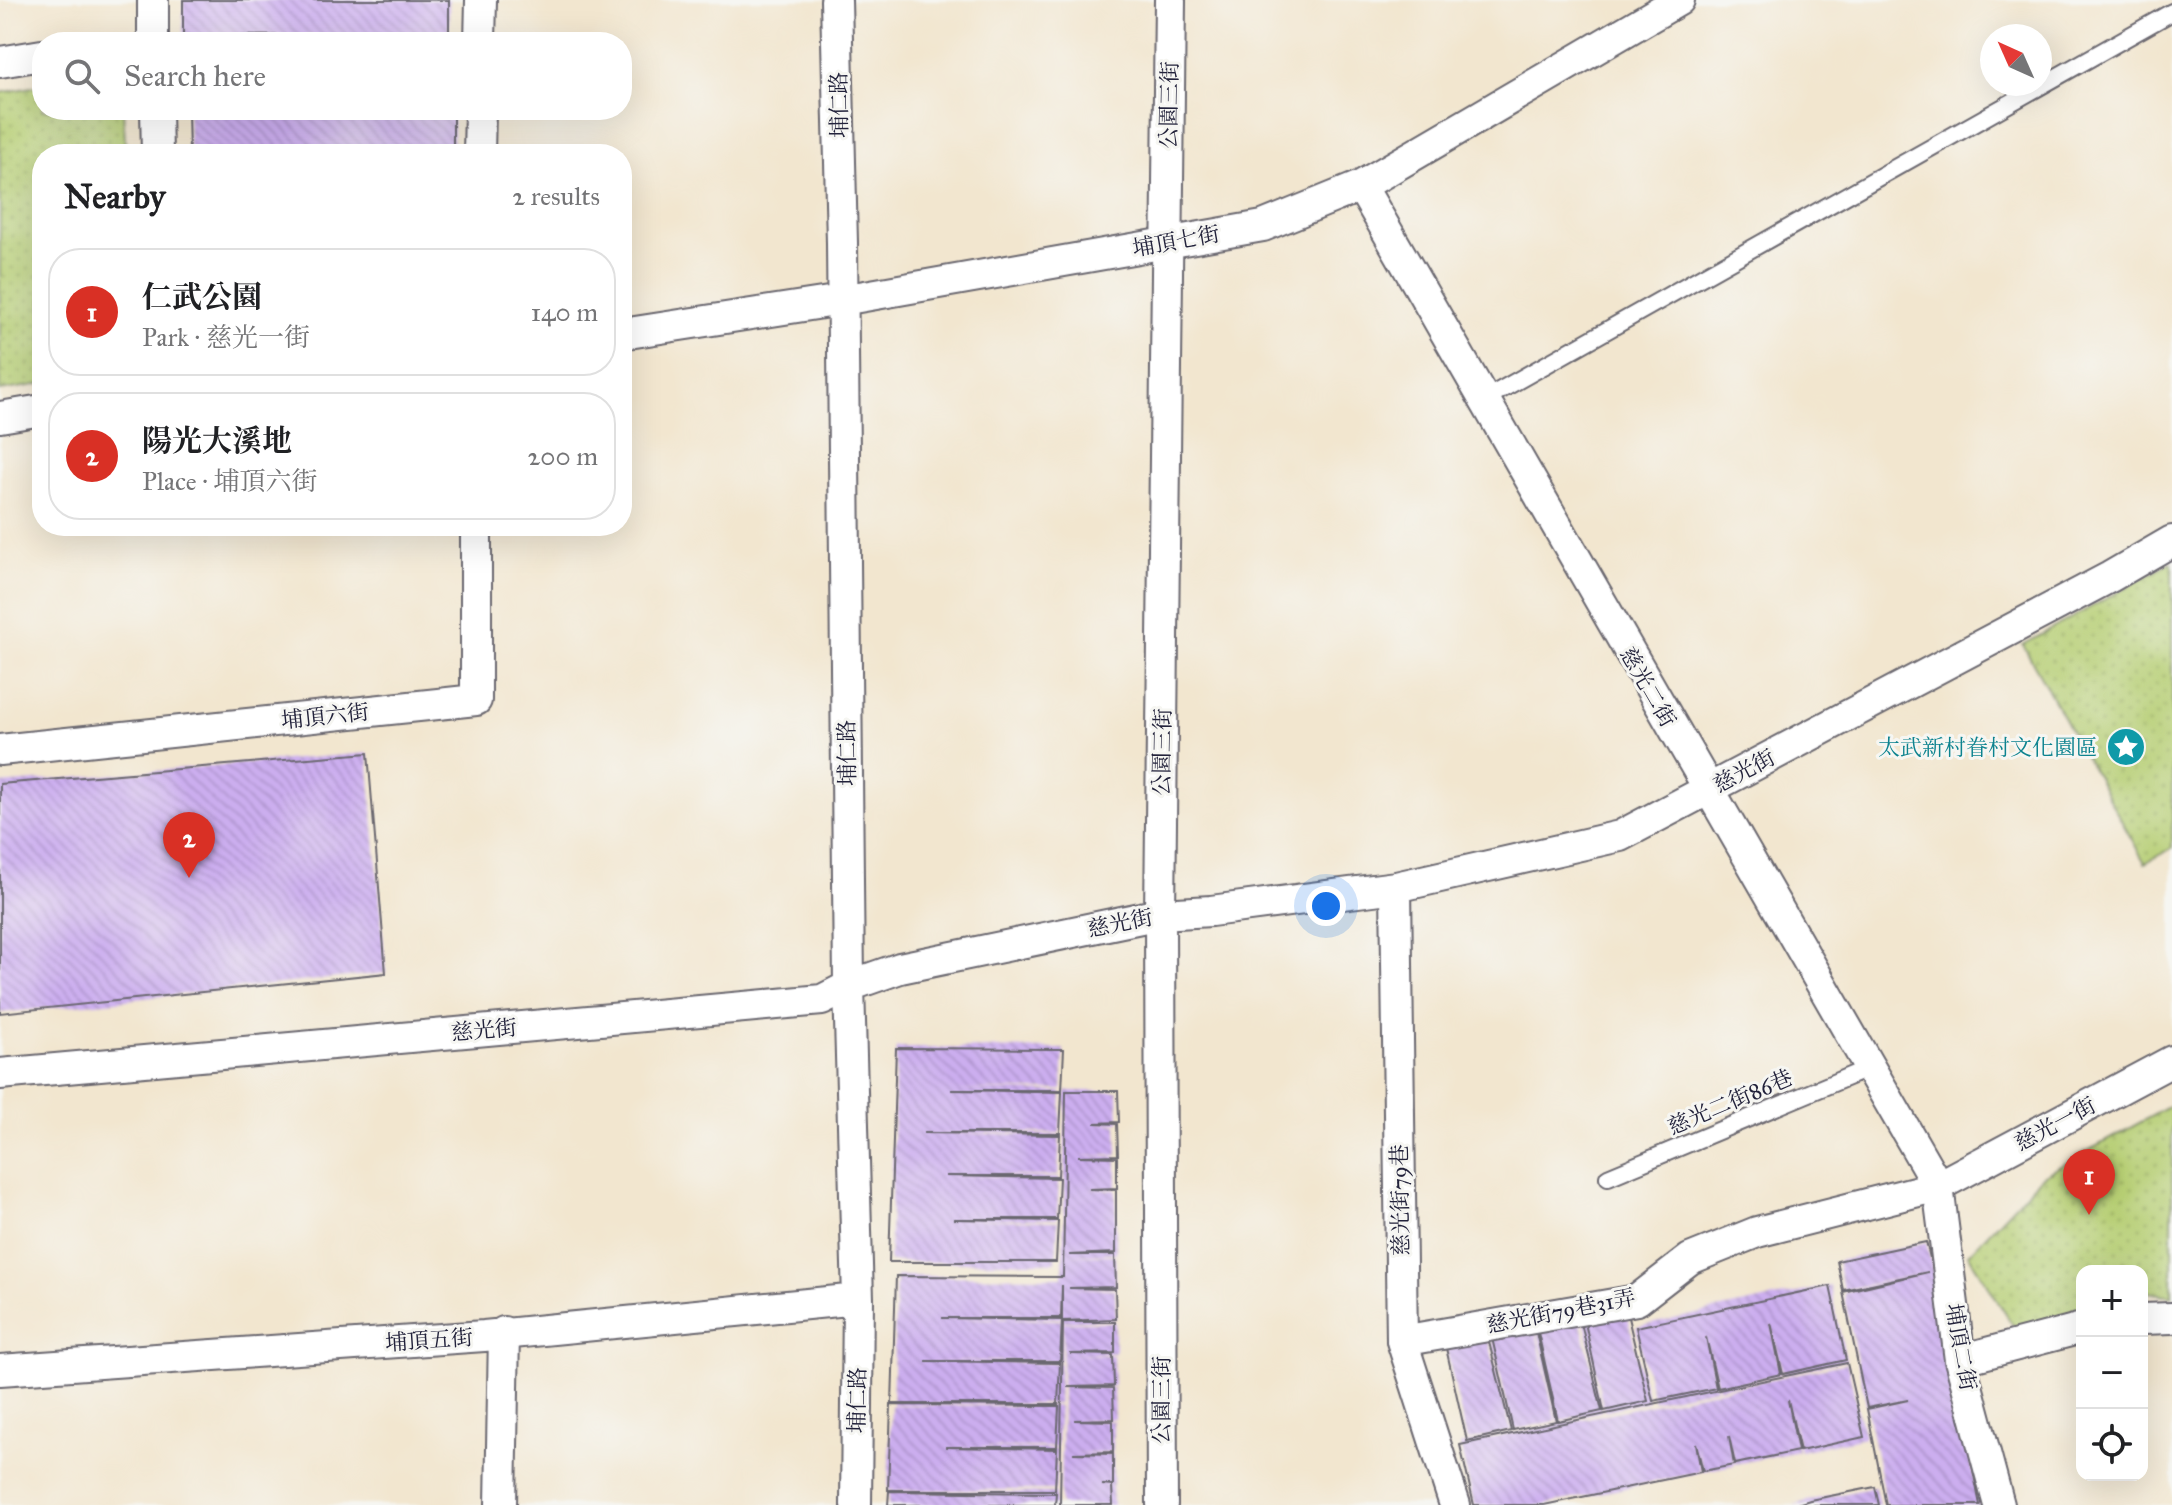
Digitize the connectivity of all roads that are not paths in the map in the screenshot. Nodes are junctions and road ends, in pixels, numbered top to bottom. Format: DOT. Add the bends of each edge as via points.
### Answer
graph roads {
  1 [pos="153,0"];
  2 [pos="481,0"];
  3 [pos="836,0"];
  4 [pos="1170,0"];
  5 [pos="1679,0"];
  6 [pos="2172,12"];
  7 [pos="146,32"];
  8 [pos="480,32"];
  9 [pos="32,57"];
  10 [pos="0,62"];
  11 [pos="156,120"];
  12 [pos="480,120"];
  13 [pos="157,144"];
  14 [pos="479,144"];
  15 [pos="1361,186"];
  16 [pos="1168,242"];
  17 [pos="842,300"];
  18 [pos="632,332"];
  19 [pos="1483,400"];
  20 [pos="32,412"];
  21 [pos="0,417"];
  22 [pos="476,536"];
  23 [pos="2172,541"];
  24 [pos="0,750"];
  25 [pos="1708,790"];
  26 [pos="1396,887"];
  27 [pos="1160,914"];
  28 [pos="849,986"];
  29 [pos="2172,1061"];
  30 [pos="1869,1068"];
  31 [pos="0,1074"];
  32 [pos="1608,1177"];
  33 [pos="1938,1186"];
  34 [pos="858,1299"];
  35 [pos="2172,1318"];
  36 [pos="2148,1319"];
  37 [pos="2076,1329"];
  38 [pos="504,1332"];
  39 [pos="1402,1341"];
  40 [pos="1960,1360"];
  41 [pos="0,1370"];
  42 [pos="501,1505"];
  43 [pos="856,1505"];
  44 [pos="1162,1505"];
  45 [pos="1455,1505"];
  46 [pos="1999,1505"];
  1 -- 7 [label="street"];
  2 -- 8 [label="street"];
  3 -- 17 [label="street, 埔仁路"];
  4 -- 16 [label="street, 公園三街"];
  5 -- 15 [label="street, 埔頂七街"];
  6 -- 19 [label="lane"];
  9 -- 10 [label="street"];
  11 -- 13 [label="street"];
  12 -- 14 [label="street"];
  15 -- 16 [label="street, 埔頂七街" via="1263,226"];
  15 -- 19 [label="street, 慈光二街"];
  16 -- 17 [label="street, 埔頂七街"];
  16 -- 27 [label="street, 公園三街"];
  17 -- 18 [label="street, 埔頂七街"];
  17 -- 28 [label="street, 埔仁路"];
  19 -- 25 [label="street, 慈光二街"];
  20 -- 21 [label="street"];
  22 -- 24 [label="street, 埔頂六街" via="476,700"];
  23 -- 25 [label="street, 慈光街"];
  25 -- 26 [label="street, 慈光街" via="1620,836"];
  25 -- 30 [label="street, 慈光二街"];
  26 -- 27 [label="street, 慈光街"];
  26 -- 39 [label="street, 慈光街79巷"];
  27 -- 28 [label="street, 慈光街" via="900,968"];
  27 -- 44 [label="street, 公園三街"];
  28 -- 31 [label="street, 慈光街" via="822,1000"];
  28 -- 34 [label="street, 埔仁路"];
  29 -- 33 [label="street, 慈光一街"];
  30 -- 32 [label="lane, 慈光二街86巷"];
  30 -- 33 [label="street, 慈光二街"];
  33 -- 39 [label="street, 慈光街79巷31弄" via="1757,1232 1690,1259 1637,1300"];
  33 -- 40 [label="street, 埔頂二街"];
  34 -- 38 [label="street, 埔頂五街"];
  34 -- 43 [label="street, 埔仁路"];
  35 -- 36 [label="street"];
  37 -- 40 [label="street"];
  38 -- 41 [label="street, 埔頂五街"];
  38 -- 42 [label="street"];
  39 -- 45 [label="street, 慈光街79巷"];
  40 -- 46 [label="street, 埔頂二街"];
}
